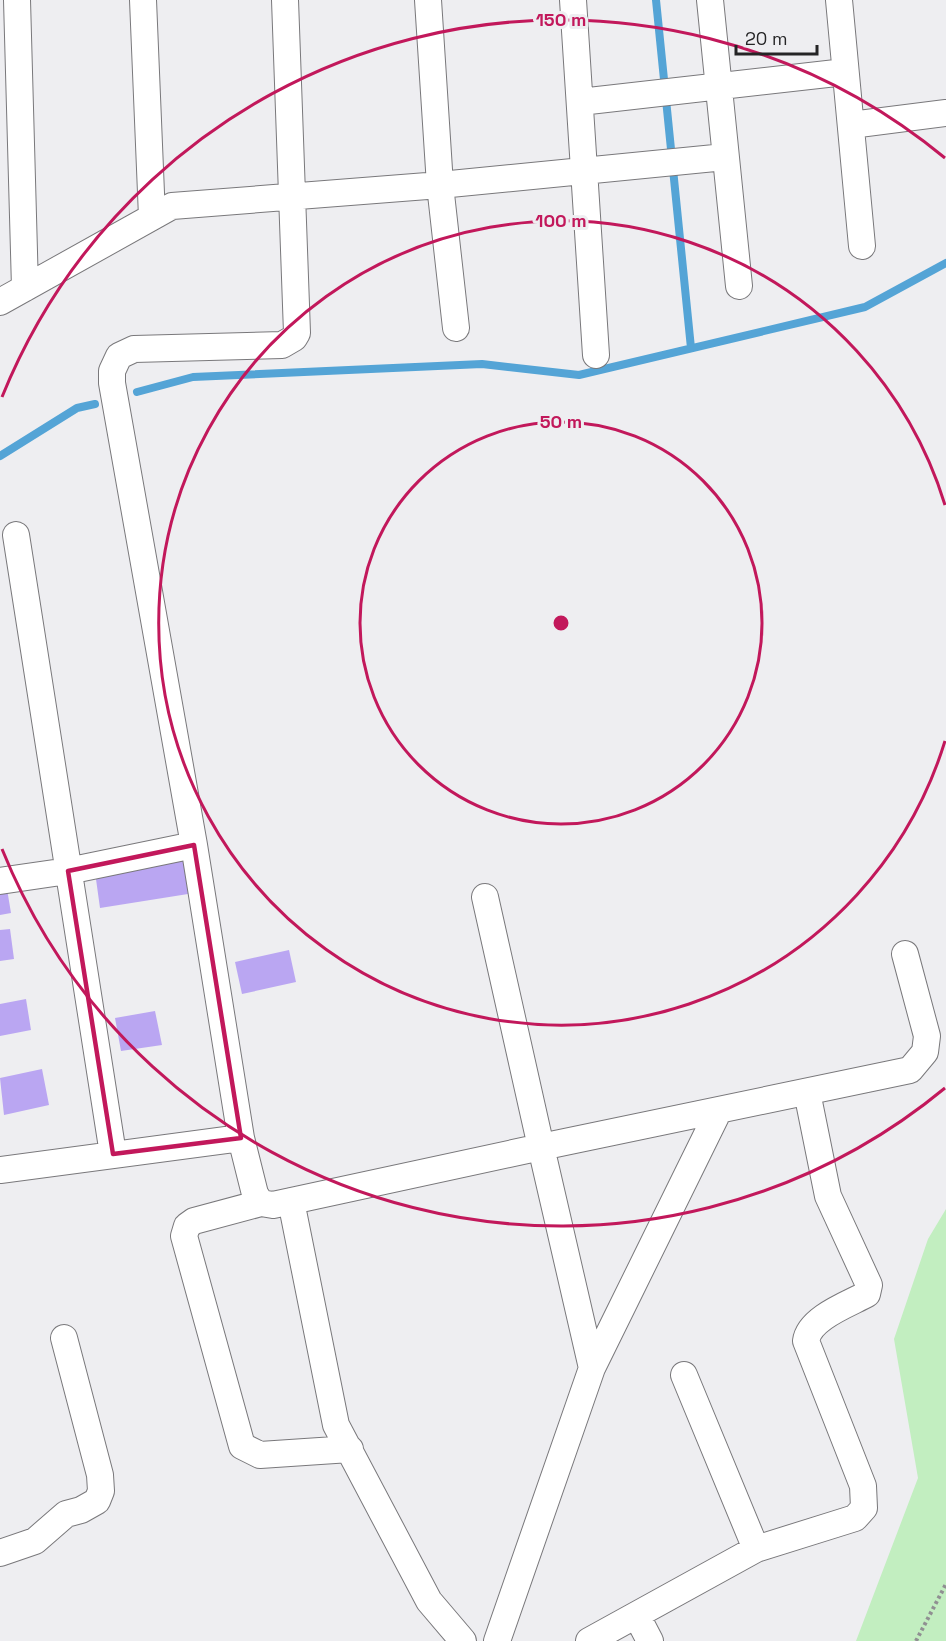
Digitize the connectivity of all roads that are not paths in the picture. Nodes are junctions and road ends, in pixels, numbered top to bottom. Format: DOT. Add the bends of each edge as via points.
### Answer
graph roads {
  1 [pos="17,0"];
  2 [pos="142,0"];
  3 [pos="285,0"];
  4 [pos="428,0"];
  5 [pos="573,0"];
  6 [pos="710,0"];
  7 [pos="838,0"];
  8 [pos="845,72"];
  9 [pos="718,86"];
  10 [pos="580,102"];
  11 [pos="946,113"];
  12 [pos="851,125"];
  13 [pos="725,157"];
  14 [pos="586,171"];
  15 [pos="440,186"];
  16 [pos="293,195"];
  17 [pos="152,217"];
  18 [pos="862,246"];
  19 [pos="739,286"];
  20 [pos="25,288"];
  21 [pos="0,302"];
  22 [pos="456,328"];
  23 [pos="596,355"];
  24 [pos="16,535"];
  25 [pos="194,845"];
  26 [pos="68,871"];
  27 [pos="0,881"];
  28 [pos="485,897"];
  29 [pos="905,954"];
  30 [pos="807,1092"];
  31 [pos="719,1110"];
  32 [pos="241,1138"];
  33 [pos="541,1147"];
  34 [pos="113,1154"];
  35 [pos="0,1170"];
  36 [pos="291,1201"];
  37 [pos="261,1203"];
  38 [pos="64,1338"];
  39 [pos="592,1368"];
  40 [pos="684,1376"];
  41 [pos="350,1449"];
  42 [pos="756,1549"];
  43 [pos="0,1553"];
  44 [pos="638,1616"];
  45 [pos="463,1641"];
  46 [pos="497,1641"];
  47 [pos="589,1641"];
  48 [pos="650,1641"];
  1 -- 20 [label="street"];
  2 -- 17 [label="street"];
  3 -- 16 [label="street"];
  4 -- 15 [label="street"];
  5 -- 10 [label="street"];
  6 -- 9 [label="street"];
  7 -- 8 [label="street"];
  8 -- 9 [label="street"];
  8 -- 12 [label="street"];
  9 -- 10 [label="street"];
  9 -- 13 [label="street"];
  10 -- 14 [label="street"];
  11 -- 12 [label="street"];
  12 -- 18 [label="street"];
  13 -- 14 [label="street"];
  13 -- 19 [label="street"];
  14 -- 15 [label="street"];
  14 -- 23 [label="street"];
  15 -- 16 [label="street"];
  15 -- 22 [label="street"];
  16 -- 17 [label="street" via="172,206"];
  16 -- 25 [label="street" via="298,327 294,338 282,345 134,349 119,356 112,371"];
  17 -- 20 [label="street"];
  20 -- 21 [label="street"];
  24 -- 26 [label="street"];
  25 -- 26 [label="street"];
  25 -- 32 [label="street"];
  26 -- 27 [label="street"];
  26 -- 34 [label="street"];
  28 -- 33 [label="street"];
  29 -- 30 [label="street" via="927,1036 918,1064 910,1070"];
  30 -- 31 [label="street"];
  30 -- 42 [label="street" via="828,1196 869,1285 867,1293 817,1323 806,1341 863,1486 864,1508 855,1518"];
  31 -- 33 [label="street"];
  31 -- 39 [label="street"];
  32 -- 34 [label="street"];
  32 -- 37 [label="street" via="255,1194"];
  33 -- 36 [label="street"];
  33 -- 39 [label="street"];
  34 -- 35 [label="street"];
  36 -- 37 [label="street"];
  36 -- 41 [label="street" via="336,1425"];
  37 -- 41 [label="street" via="194,1221 187,1226 184,1236 242,1446 260,1455"];
  38 -- 43 [label="street" via="101,1491 97,1501 66,1514 35,1541"];
  39 -- 46 [label="street"];
  40 -- 42 [label="street"];
  41 -- 45 [label="street" via="429,1601"];
  42 -- 44 [label="street"];
  44 -- 47 [label="street"];
  44 -- 48 [label="street"];
}
